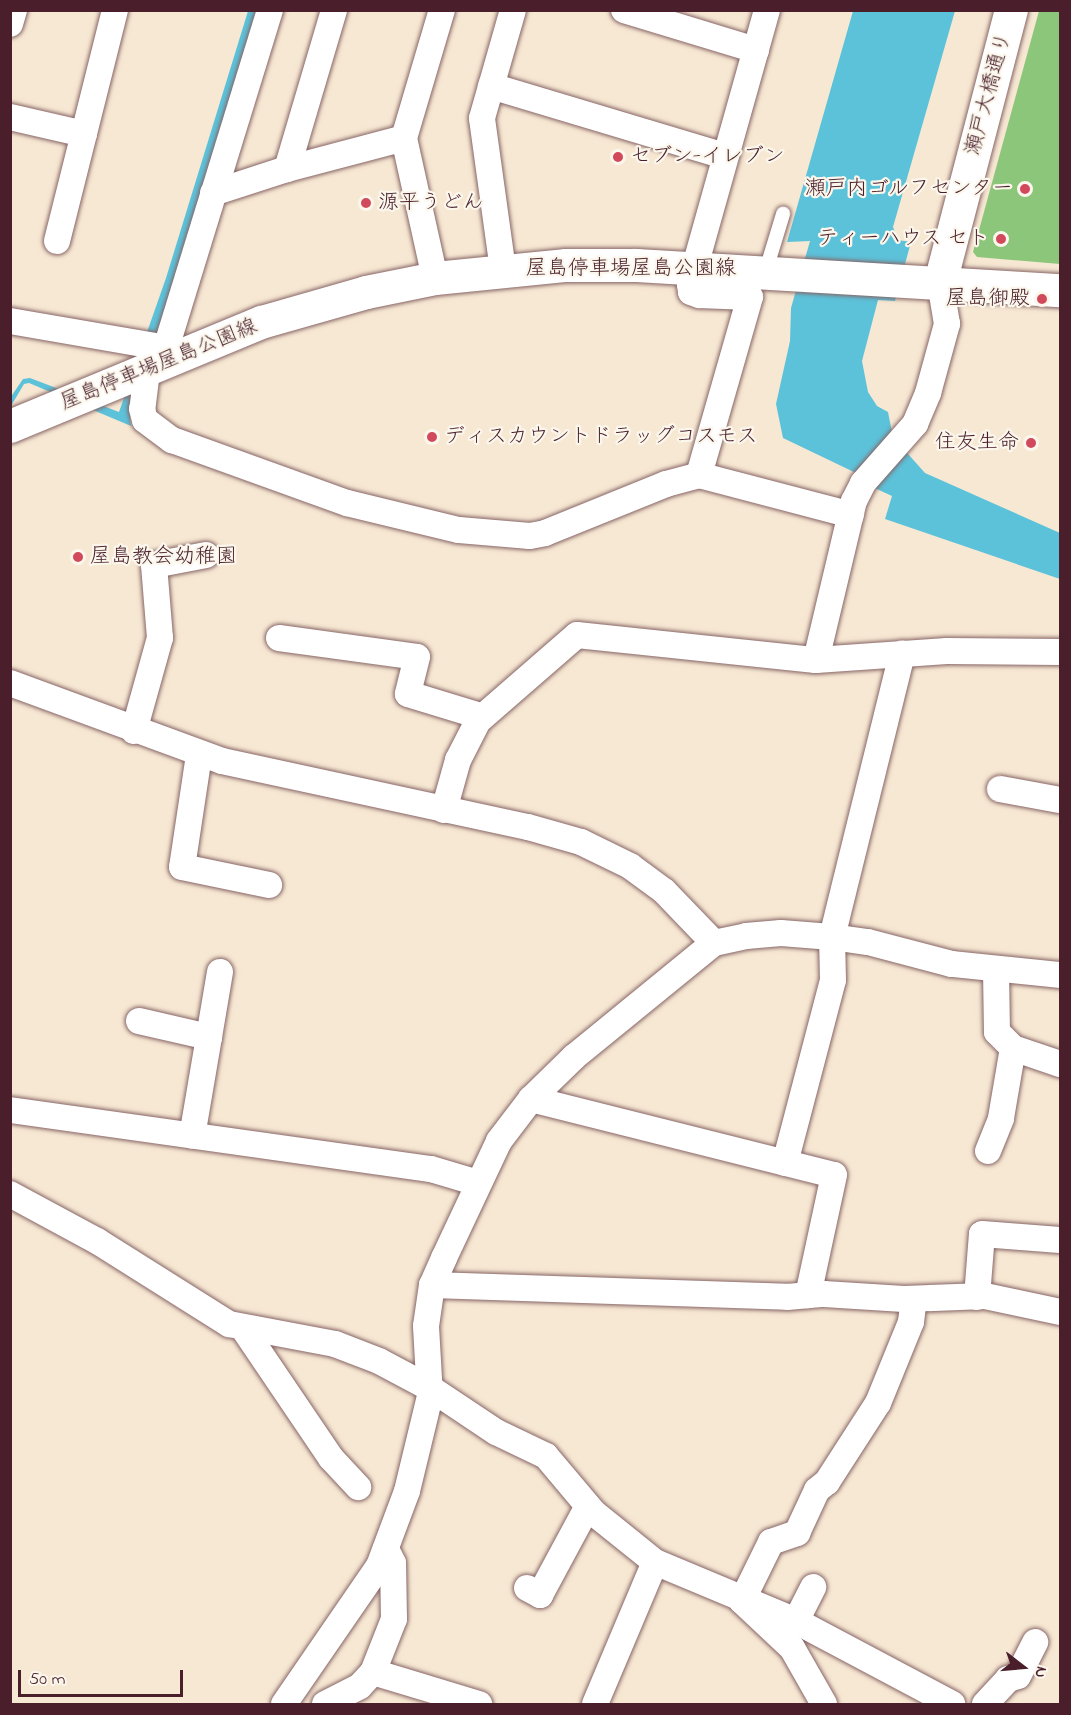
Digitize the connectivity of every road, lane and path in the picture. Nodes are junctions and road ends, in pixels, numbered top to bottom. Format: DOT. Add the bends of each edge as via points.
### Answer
graph roads {
  1 [pos="14,10"];
  2 [pos="115,10"];
  3 [pos="270,10"];
  4 [pos="334,10"];
  5 [pos="442,10"];
  6 [pos="513,10"];
  7 [pos="624,10"];
  8 [pos="767,10"];
  9 [pos="1011,10"];
  10 [pos="10,24"];
  11 [pos="756,50"];
  12 [pos="491,86"];
  13 [pos="10,117"];
  14 [pos="84,134"];
  15 [pos="404,138"];
  16 [pos="724,156"];
  17 [pos="287,169"];
  18 [pos="213,194"];
  19 [pos="783,214"];
  20 [pos="57,241"];
  21 [pos="692,268"];
  22 [pos="503,270"];
  23 [pos="782,271"];
  24 [pos="435,278"];
  25 [pos="940,282"];
  26 [pos="1060,290"];
  27 [pos="10,321"];
  28 [pos="161,360"];
  29 [pos="10,426"];
  30 [pos="699,475"];
  31 [pos="851,515"];
  32 [pos="206,555"];
  33 [pos="279,638"];
  34 [pos="1060,652"];
  35 [pos="902,654"];
  36 [pos="816,660"];
  37 [pos="10,683"];
  38 [pos="483,717"];
  39 [pos="134,731"];
  40 [pos="199,755"];
  41 [pos="1000,789"];
  42 [pos="1060,800"];
  43 [pos="444,810"];
  44 [pos="269,885"];
  45 [pos="832,937"];
  46 [pos="714,943"];
  47 [pos="996,970"];
  48 [pos="220,972"];
  49 [pos="1060,975"];
  50 [pos="139,1021"];
  51 [pos="209,1036"];
  52 [pos="1013,1048"];
  53 [pos="1060,1064"];
  54 [pos="531,1099"];
  55 [pos="10,1110"];
  56 [pos="192,1136"];
  57 [pos="988,1151"];
  58 [pos="785,1163"];
  59 [pos="478,1183"];
  60 [pos="10,1194"];
  61 [pos="1060,1240"];
  62 [pos="432,1285"];
  63 [pos="808,1295"];
  64 [pos="977,1297"];
  65 [pos="914,1299"];
  66 [pos="1060,1312"];
  67 [pos="243,1328"];
  68 [pos="430,1388"];
  69 [pos="358,1486"];
  70 [pos="588,1506"];
  71 [pos="386,1549"];
  72 [pos="656,1562"];
  73 [pos="813,1587"];
  74 [pos="527,1588"];
  75 [pos="742,1601"];
  76 [pos="796,1622"];
  77 [pos="1035,1642"];
  78 [pos="373,1672"];
  79 [pos="284,1704"];
  80 [pos="325,1704"];
  81 [pos="479,1704"];
  82 [pos="595,1704"];
  83 [pos="824,1704"];
  84 [pos="952,1704"];
  85 [pos="985,1704"];
  1 -- 10 [label="street"];
  2 -- 14 [label="street"];
  3 -- 18 [label="street"];
  4 -- 17 [label="street"];
  5 -- 15 [label="street"];
  6 -- 12 [label="street"];
  7 -- 11 [label="street"];
  8 -- 11 [label="street"];
  9 -- 25 [label="main road, 瀬戸大橋通り"];
  11 -- 16 [label="street"];
  12 -- 16 [label="street"];
  12 -- 22 [label="street" via="482,118"];
  13 -- 14 [label="street"];
  14 -- 20 [label="street"];
  15 -- 17 [label="street"];
  15 -- 24 [label="street"];
  16 -- 21 [label="street"];
  17 -- 18 [label="street"];
  18 -- 28 [label="street"];
  19 -- 23 [label="lane"];
  21 -- 22 [label="main road, 屋島停車場屋島公園線" via="578,265"];
  21 -- 23 [label="main road, 屋島停車場屋島公園線"];
  21 -- 30 [label="street" via="691,292 750,297"];
  22 -- 24 [label="main road, 屋島停車場屋島公園線"];
  23 -- 25 [label="main road, 屋島停車場屋島公園線"];
  24 -- 28 [label="main road, 屋島停車場屋島公園線" via="308,308"];
  25 -- 26 [label="main road, 屋島停車場屋島公園線"];
  25 -- 31 [label="street" via="947,324 928,393 915,424 863,483"];
  27 -- 28 [label="street"];
  28 -- 29 [label="main road, 屋島停車場屋島公園線"];
  28 -- 30 [label="street" via="142,409 145,420 172,440 347,503 459,530 530,536 545,533 666,484"];
  30 -- 31 [label="street"];
  31 -- 36 [label="street"];
  32 -- 39 [label="street" via="154,565 160,638"];
  33 -- 38 [label="street" via="417,657 408,694"];
  34 -- 35 [label="street"];
  35 -- 36 [label="street"];
  35 -- 45 [label="street"];
  36 -- 38 [label="street" via="577,635"];
  37 -- 39 [label="street"];
  38 -- 43 [label="street" via="458,760"];
  39 -- 40 [label="street"];
  40 -- 43 [label="street"];
  40 -- 44 [label="street" via="182,867"];
  41 -- 42 [label="street"];
  43 -- 46 [label="street" via="581,842 621,862 683,908"];
  45 -- 46 [label="street" via="781,933"];
  45 -- 47 [label="street"];
  45 -- 58 [label="street" via="833,980"];
  46 -- 54 [label="street" via="669,983 620,1017"];
  47 -- 49 [label="street"];
  47 -- 52 [label="street" via="998,1032"];
  48 -- 51 [label="street"];
  50 -- 51 [label="street"];
  51 -- 56 [label="street"];
  52 -- 53 [label="street"];
  52 -- 57 [label="street" via="1001,1118"];
  54 -- 58 [label="street"];
  54 -- 59 [label="street" via="499,1141"];
  55 -- 56 [label="street"];
  56 -- 59 [label="street" via="431,1169"];
  58 -- 63 [label="street" via="834,1175"];
  59 -- 62 [label="street"];
  60 -- 67 [label="street" via="97,1241 219,1318"];
  61 -- 64 [label="street" via="982,1234"];
  62 -- 63 [label="street"];
  62 -- 68 [label="street" via="426,1326"];
  63 -- 65 [label="street"];
  64 -- 65 [label="street"];
  64 -- 66 [label="street"];
  65 -- 75 [label="street" via="911,1322 878,1402 827,1482 817,1490 797,1533 771,1542"];
  67 -- 68 [label="street" via="335,1344 379,1361"];
  67 -- 69 [label="street" via="332,1458"];
  68 -- 70 [label="street" via="496,1432 546,1456"];
  68 -- 71 [label="street" via="407,1491"];
  70 -- 72 [label="street"];
  70 -- 74 [label="street" via="540,1594"];
  71 -- 78 [label="street" via="393,1563 394,1619"];
  71 -- 79 [label="street"];
  72 -- 75 [label="street"];
  72 -- 82 [label="street"];
  73 -- 76 [label="street"];
  75 -- 76 [label="street"];
  75 -- 83 [label="street" via="792,1648"];
  76 -- 84 [label="street"];
  77 -- 85 [label="street" via="1018,1676 1008,1679"];
  78 -- 80 [label="street" via="360,1686"];
  78 -- 81 [label="street"];
}
